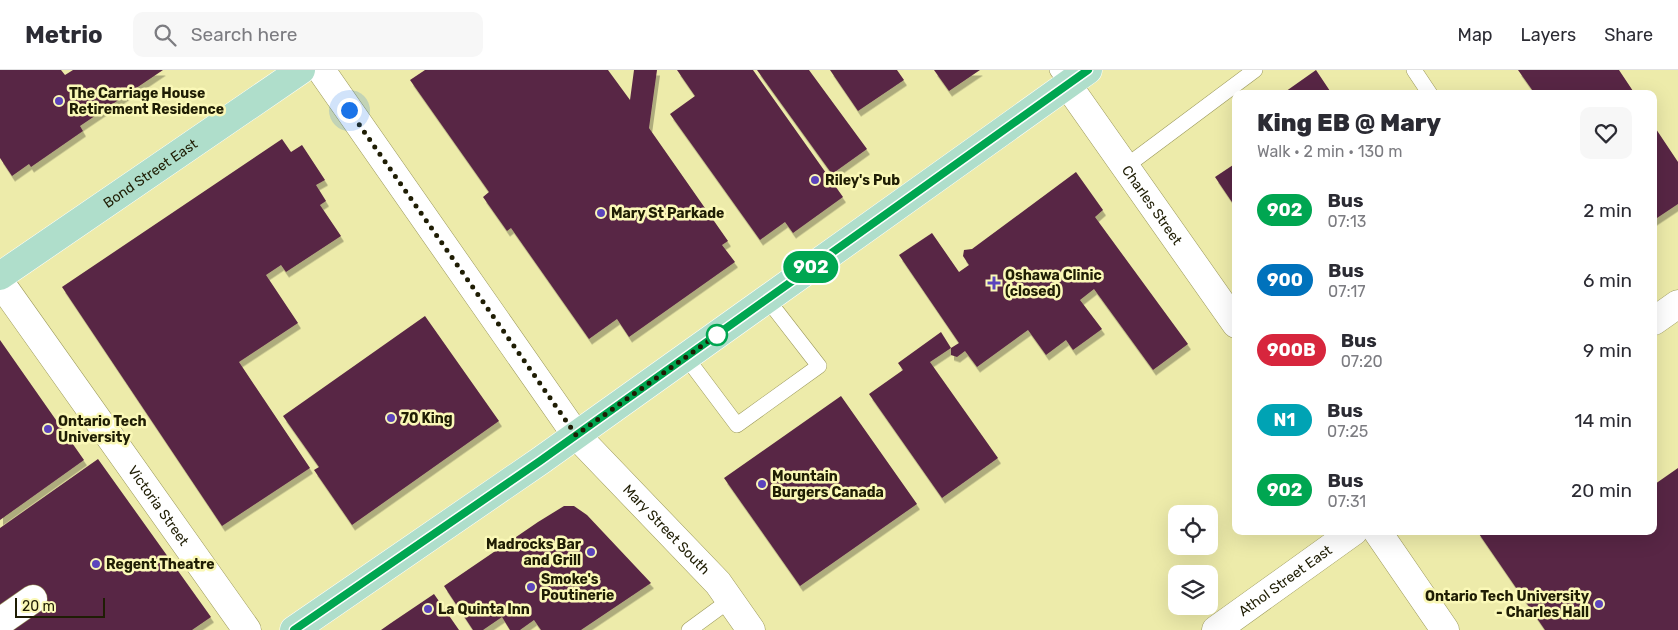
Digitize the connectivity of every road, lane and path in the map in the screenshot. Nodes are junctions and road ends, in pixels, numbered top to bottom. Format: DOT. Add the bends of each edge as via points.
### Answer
graph roads {
  1 [pos="301,70"];
  2 [pos="321,70"];
  3 [pos="1255,70"];
  4 [pos="1414,70"];
  5 [pos="1070,75"];
  6 [pos="1427,90"];
  7 [pos="1125,167"];
  8 [pos="0,276"];
  9 [pos="0,282"];
  10 [pos="767,299"];
  11 [pos="1678,304"];
  12 [pos="1232,318"];
  13 [pos="1657,319"];
  14 [pos="686,357"];
  15 [pos="576,435"];
  16 [pos="1348,535"];
  17 [pos="1380,535"];
  18 [pos="33,600"];
  19 [pos="730,600"];
  20 [pos="0,622"];
  21 [pos="247,630"];
  22 [pos="294,630"];
  23 [pos="689,630"];
  24 [pos="751,630"];
  25 [pos="1216,630"];
  26 [pos="1446,630"];
  1 -- 8 [label="main road, Bond Street East"];
  2 -- 15 [label="street, Mary Street South"];
  3 -- 7 [label="lane"];
  4 -- 6 [label="lane"];
  5 -- 7 [label="street, Charles Street"];
  5 -- 10 [label="main road"];
  7 -- 12 [label="street, Charles Street"];
  9 -- 21 [label="street, Victoria Street"];
  10 -- 14 [label="main road"];
  10 -- 14 [label="lane" via="818,366 737,425"];
  11 -- 13 [label="street"];
  14 -- 15 [label="main road"];
  15 -- 19 [label="street, Mary Street South" via="718,583"];
  15 -- 22 [label="main road"];
  16 -- 25 [label="street, Athol Street East"];
  17 -- 26 [label="street"];
  18 -- 20 [label="street"];
  19 -- 23 [label="lane"];
  19 -- 24 [label="street, Mary Street South"];
}
